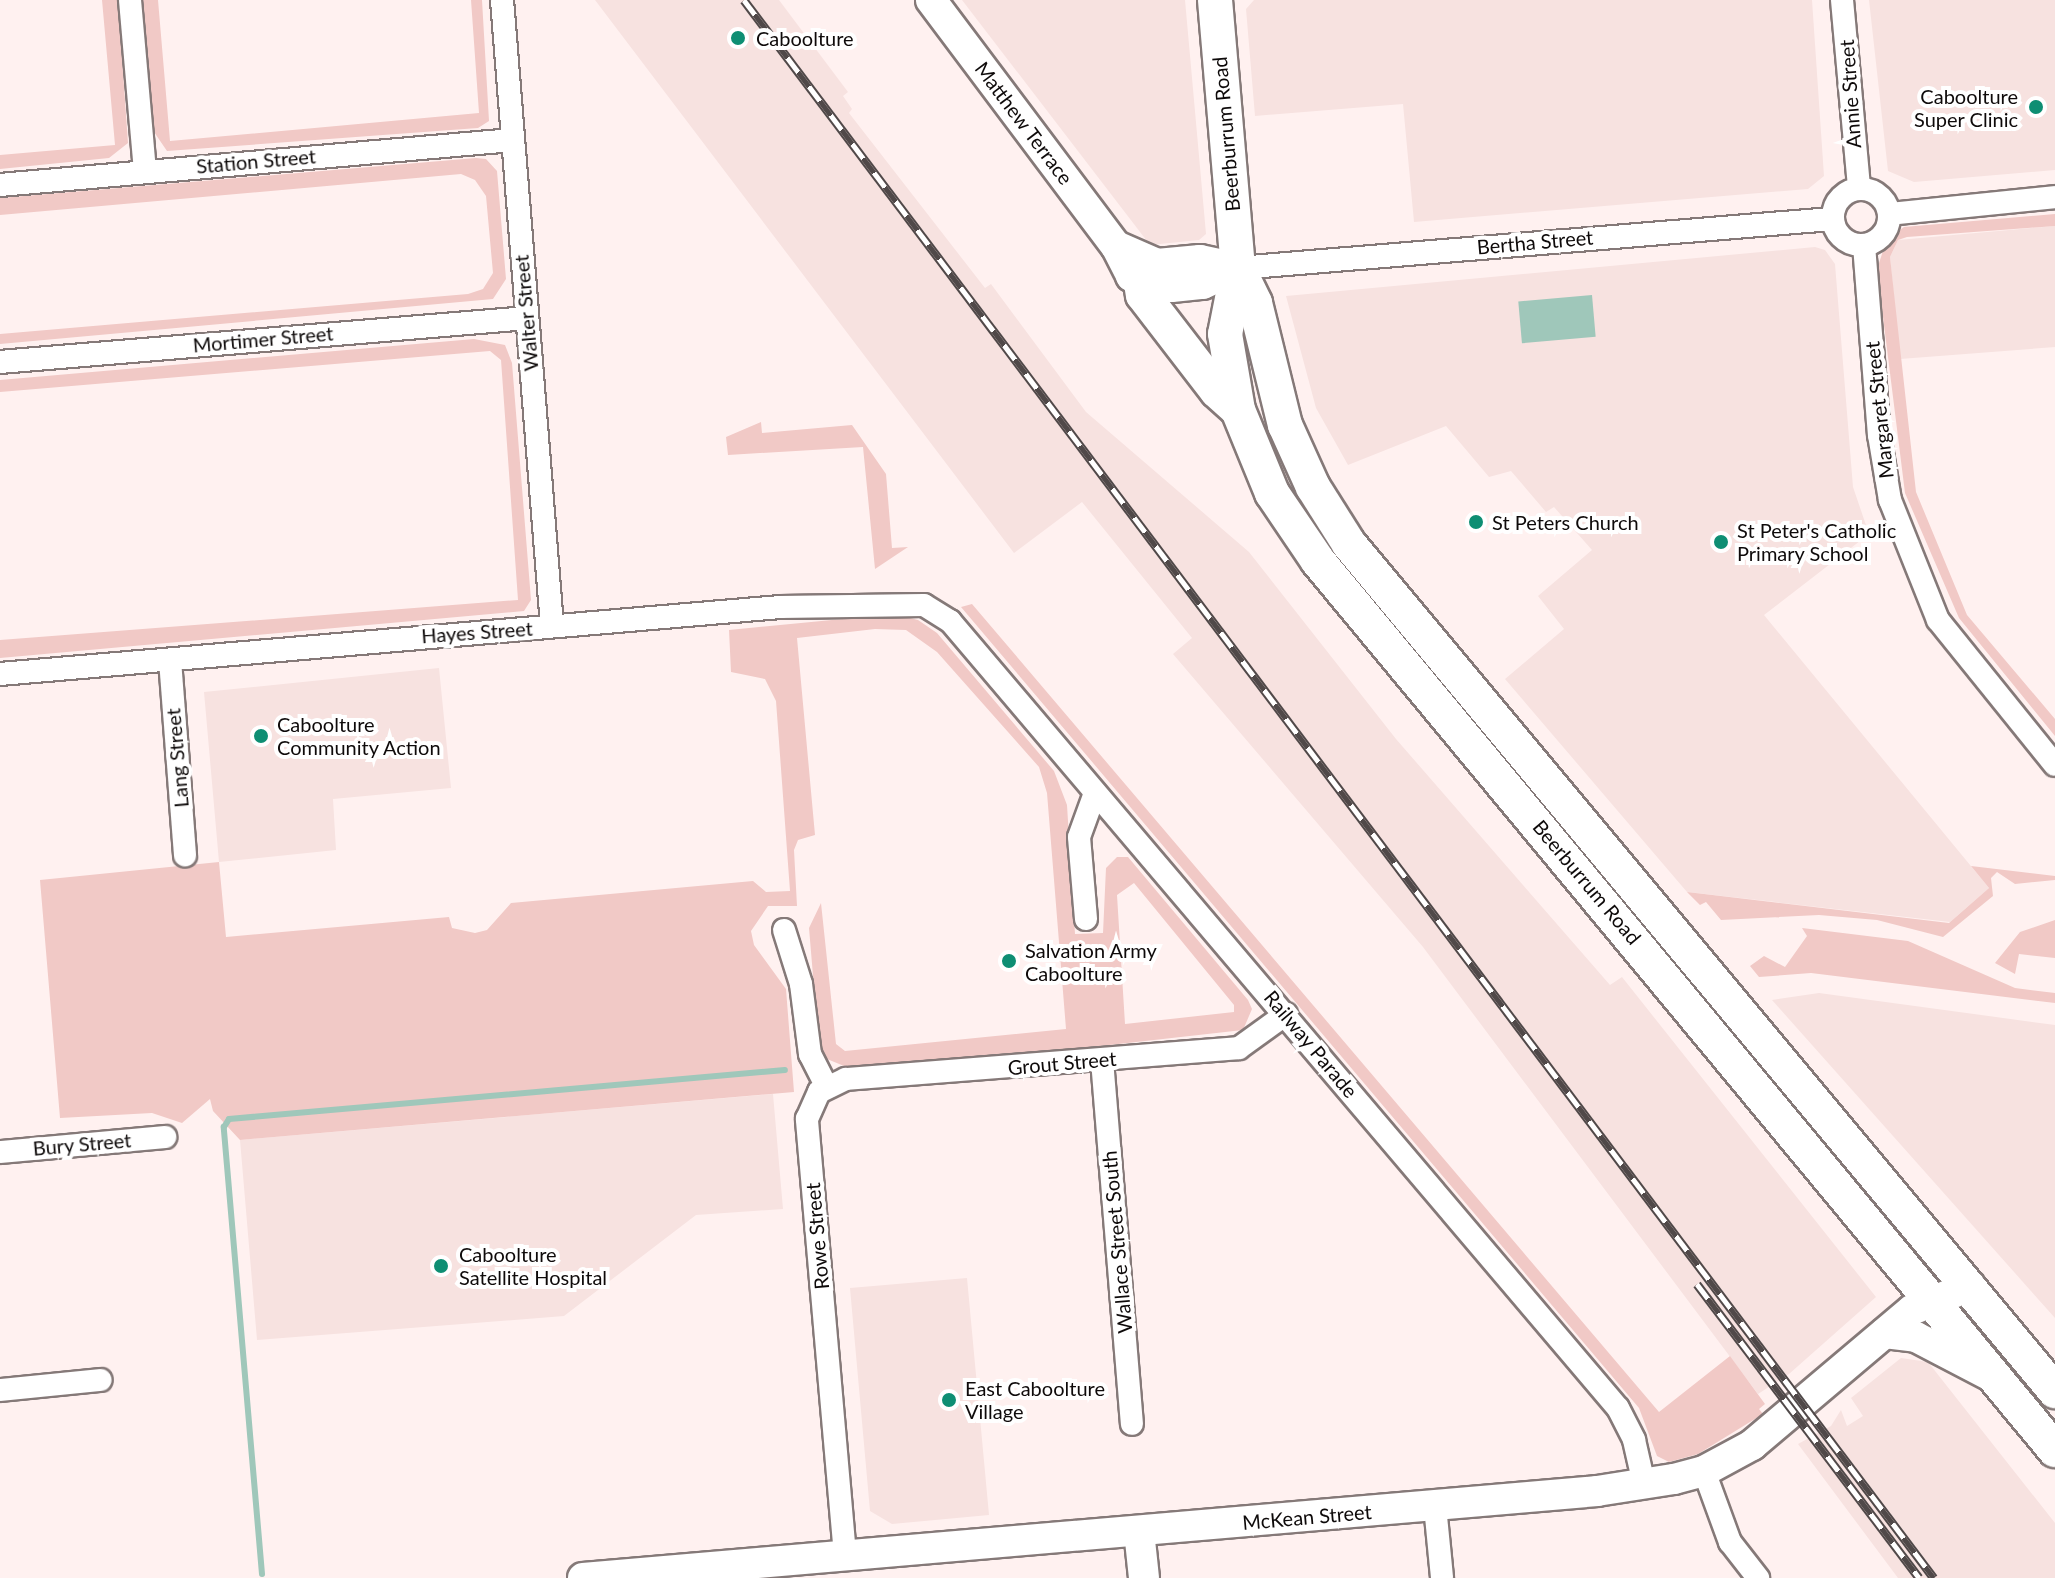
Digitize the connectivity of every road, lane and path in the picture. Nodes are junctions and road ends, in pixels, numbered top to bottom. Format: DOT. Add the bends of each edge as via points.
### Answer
graph roads {
  1 [pos="130,0"];
  2 [pos="502,0"];
  3 [pos="931,0"];
  4 [pos="1215,0"];
  5 [pos="1842,0"];
  6 [pos="512,140"];
  7 [pos="145,171"];
  8 [pos="0,185"];
  9 [pos="1859,188"];
  10 [pos="2055,197"];
  11 [pos="1889,214"];
  12 [pos="1832,219"];
  13 [pos="1864,245"];
  14 [pos="1116,246"];
  15 [pos="1238,268"];
  16 [pos="1141,283"];
  17 [pos="527,318"];
  18 [pos="0,362"];
  19 [pos="1238,410"];
  20 [pos="950,621"];
  21 [pos="552,626"];
  22 [pos="170,660"];
  23 [pos="0,674"];
  24 [pos="2055,765"];
  25 [pos="1095,793"];
  26 [pos="185,855"];
  27 [pos="1086,919"];
  28 [pos="784,930"];
  29 [pos="1286,1014"];
  30 [pos="1102,1060"];
  31 [pos="826,1085"];
  32 [pos="165,1137"];
  33 [pos="0,1152"];
  34 [pos="1970,1286"];
  35 [pos="1934,1298"];
  36 [pos="1885,1333"];
  37 [pos="101,1380"];
  38 [pos="2001,1380"];
  39 [pos="0,1390"];
  40 [pos="2055,1391"];
  41 [pos="1132,1424"];
  42 [pos="2055,1450"];
  43 [pos="1704,1471"];
  44 [pos="1644,1484"];
  45 [pos="1435,1506"];
  46 [pos="1139,1531"];
  47 [pos="845,1555"];
  48 [pos="583,1578"];
  49 [pos="1144,1578"];
  50 [pos="1442,1578"];
  51 [pos="1758,1578"];
  1 -- 7 [label="street"];
  2 -- 6 [label="street, Walter Street"];
  3 -- 14 [label="main road, Matthew Terrace"];
  4 -- 15 [label="main road, Beerburrum Road"];
  5 -- 9 [label="street, Annie Street"];
  6 -- 7 [label="street, Station Street"];
  6 -- 17 [label="street, Walter Street"];
  7 -- 8 [label="street, Station Street"];
  9 -- 11 [label="street" via="1883,198"];
  9 -- 12 [label="street" via="1839,198"];
  10 -- 11 [label="street"];
  11 -- 13 [label="street" via="1886,231"];
  12 -- 13 [label="street" via="1843,239"];
  12 -- 15 [label="street, Bertha Street"];
  13 -- 24 [label="street, Margaret Street" via="1879,435 1890,500 1938,620"];
  14 -- 15 [label="main road, Matthew Terrace" via="1148,263 1200,260"];
  14 -- 16 [label="main road, Matthew Terrace" via="1124,269"];
  15 -- 16 [label="main road" via="1203,284"];
  15 -- 19 [label="main road, Beerburrum Road" via="1225,334"];
  15 -- 34 [label="main road, Beerburrum Road" via="1255,303 1285,425 1313,487 1349,544"];
  16 -- 19 [label="main road" via="1143,295 1217,391"];
  17 -- 18 [label="street, Mortimer Street"];
  17 -- 21 [label="street, Walter Street"];
  19 -- 35 [label="main road, Beerburrum Road" via="1272,493 1309,550"];
  20 -- 21 [label="street, Hayes Street" via="912,601"];
  20 -- 25 [label="street, Railway Parade"];
  21 -- 22 [label="street, Hayes Street"];
  22 -- 23 [label="street, Hayes Street"];
  22 -- 26 [label="street, Lang Street"];
  25 -- 27 [label="street" via="1079,837"];
  25 -- 29 [label="street, Railway Parade"];
  28 -- 31 [label="street" via="801,984 810,1054"];
  29 -- 30 [label="street, Grout Street" via="1239,1048"];
  29 -- 44 [label="street, Railway Parade" via="1618,1408 1634,1440"];
  30 -- 31 [label="street, Grout Street" via="846,1079"];
  30 -- 41 [label="street, Wallace Street South"];
  31 -- 47 [label="street, Rowe Street" via="807,1119"];
  32 -- 33 [label="street, Bury Street"];
  34 -- 35 [label="main road, McKean Street"];
  34 -- 40 [label="main road, Beerburrum Road"];
  35 -- 36 [label="main road, McKean Street"];
  35 -- 38 [label="main road, Beerburrum Road"];
  36 -- 38 [label="main road" via="1916,1337"];
  36 -- 43 [label="main road, McKean Street" via="1752,1445"];
  37 -- 39 [label="street"];
  38 -- 42 [label="main road, Beerburrum Road"];
  43 -- 44 [label="main road, McKean Street"];
  43 -- 51 [label="street" via="1730,1542"];
  44 -- 45 [label="main road, McKean Street"];
  45 -- 46 [label="main road, McKean Street"];
  45 -- 50 [label="street"];
  46 -- 47 [label="main road, McKean Street"];
  46 -- 49 [label="main road"];
  47 -- 48 [label="main road, McKean Street"];
}
